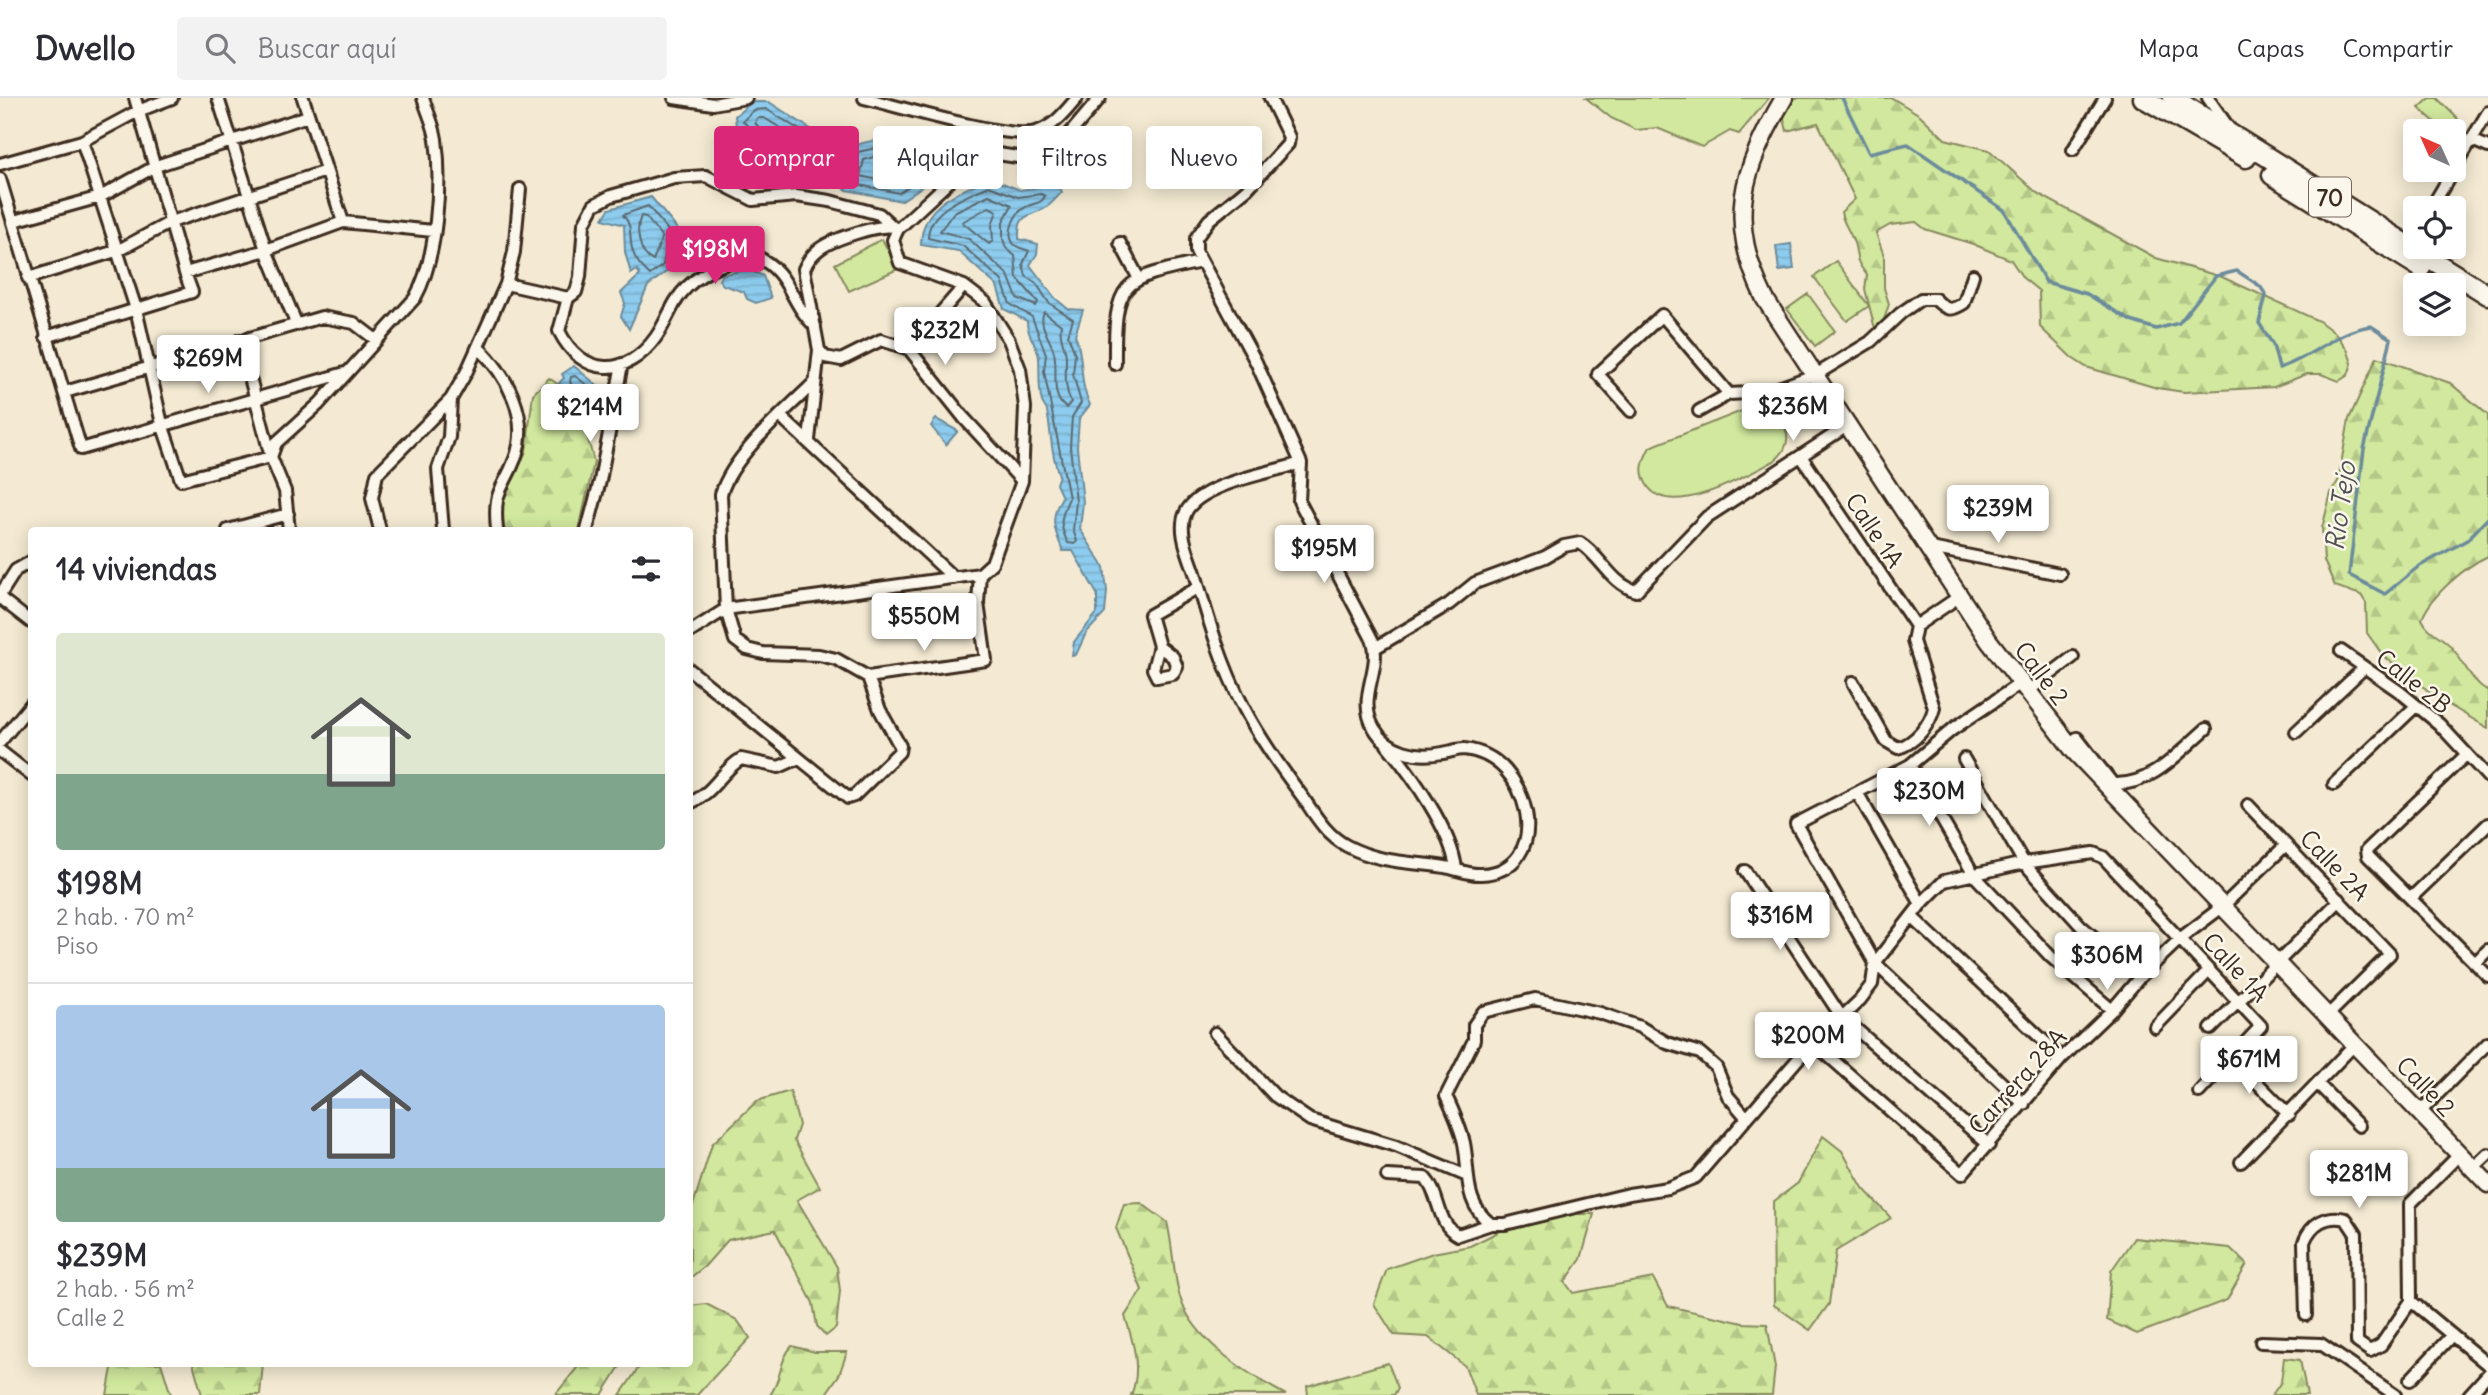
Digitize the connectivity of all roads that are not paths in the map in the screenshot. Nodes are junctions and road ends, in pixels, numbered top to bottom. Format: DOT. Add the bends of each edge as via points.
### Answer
graph roads {
  1 [pos="135,98"];
  2 [pos="172,98"];
  3 [pos="218,98"];
  4 [pos="303,98"];
  5 [pos="423,98"];
  6 [pos="674,98"];
  7 [pos="746,98"];
  8 [pos="864,98"];
  9 [pos="1077,98"];
  10 [pos="1100,98"];
  11 [pos="1270,98"];
  12 [pos="1784,98"];
  13 [pos="2105,98"];
  14 [pos="2143,98"];
  15 [pos="2174,98"];
  16 [pos="2208,98"];
  17 [pos="138,111"];
  18 [pos="2488,113"];
  19 [pos="308,116"];
  20 [pos="231,139"];
  21 [pos="2237,139"];
  22 [pos="82,141"];
  23 [pos="2472,141"];
  24 [pos="2488,147"];
  25 [pos="2073,150"];
  26 [pos="0,164"];
  27 [pos="156,166"];
  28 [pos="326,171"];
  29 [pos="0,179"];
  30 [pos="520,190"];
  31 [pos="248,194"];
  32 [pos="2438,196"];
  33 [pos="100,197"];
  34 [pos="14,221"];
  35 [pos="171,222"];
  36 [pos="343,222"];
  37 [pos="895,227"];
  38 [pos="433,231"];
  39 [pos="2403,235"];
  40 [pos="1120,243"];
  41 [pos="119,250"];
  42 [pos="266,250"];
  43 [pos="2438,259"];
  44 [pos="1201,262"];
  45 [pos="185,273"];
  46 [pos="2431,273"];
  47 [pos="1973,275"];
  48 [pos="1138,277"];
  49 [pos="28,278"];
  50 [pos="506,284"];
  51 [pos="964,286"];
  52 [pos="2466,295"];
  53 [pos="2488,295"];
  54 [pos="568,298"];
  55 [pos="2488,308"];
  56 [pos="136,309"];
  57 [pos="296,323"];
  58 [pos="815,326"];
  59 [pos="46,337"];
  60 [pos="375,339"];
  61 [pos="240,340"];
  62 [pos="478,347"];
  63 [pos="909,349"];
  64 [pos="819,350"];
  65 [pos="622,364"];
  66 [pos="1115,364"];
  67 [pos="150,365"];
  68 [pos="345,373"];
  69 [pos="1817,374"];
  70 [pos="814,383"];
  71 [pos="65,392"];
  72 [pos="1729,394"];
  73 [pos="255,398"];
  74 [pos="451,399"];
  75 [pos="1631,411"];
  76 [pos="1699,411"];
  77 [pos="779,416"];
  78 [pos="428,422"];
  79 [pos="162,424"];
  80 [pos="1850,424"];
  81 [pos="449,437"];
  82 [pos="809,440"];
  83 [pos="1801,456"];
  84 [pos="271,457"];
  85 [pos="1301,463"];
  86 [pos="1021,481"];
  87 [pos="288,514"];
  88 [pos="239,527"];
  89 [pos="289,527"];
  90 [pos="379,527"];
  91 [pos="443,527"];
  92 [pos="497,527"];
  93 [pos="588,527"];
  94 [pos="1931,548"];
  95 [pos="28,563"];
  96 [pos="980,574"];
  97 [pos="2060,574"];
  98 [pos="954,578"];
  99 [pos="1199,587"];
  100 [pos="0,596"];
  101 [pos="1960,596"];
  102 [pos="726,609"];
  103 [pos="28,620"];
  104 [pos="1916,626"];
  105 [pos="693,630"];
  106 [pos="1159,646"];
  107 [pos="1375,648"];
  108 [pos="2341,651"];
  109 [pos="2073,657"];
  110 [pos="2363,668"];
  111 [pos="693,672"];
  112 [pos="867,677"];
  113 [pos="1853,682"];
  114 [pos="2024,687"];
  115 [pos="2416,706"];
  116 [pos="28,708"];
  117 [pos="2206,729"];
  118 [pos="2295,732"];
  119 [pos="1379,736"];
  120 [pos="0,742"];
  121 [pos="2075,748"];
  122 [pos="0,751"];
  123 [pos="2467,754"];
  124 [pos="797,759"];
  125 [pos="1964,759"];
  126 [pos="1910,765"];
  127 [pos="28,773"];
  128 [pos="2488,776"];
  129 [pos="2334,784"];
  130 [pos="1858,794"];
  131 [pos="693,801"];
  132 [pos="2248,805"];
  133 [pos="2488,824"];
  134 [pos="2286,845"];
  135 [pos="2024,863"];
  136 [pos="1455,869"];
  137 [pos="1745,872"];
  138 [pos="1974,875"];
  139 [pos="2412,897"];
  140 [pos="2340,901"];
  141 [pos="1921,904"];
  142 [pos="2222,907"];
  143 [pos="1912,917"];
  144 [pos="2181,938"];
  145 [pos="2488,950"];
  146 [pos="1875,963"];
  147 [pos="2475,963"];
  148 [pos="2277,965"];
  149 [pos="2208,972"];
  150 [pos="2488,976"];
  151 [pos="2140,977"];
  152 [pos="2238,1002"];
  153 [pos="2112,1010"];
  154 [pos="1841,1016"];
  155 [pos="2326,1017"];
  156 [pos="2155,1027"];
  157 [pos="2211,1029"];
  158 [pos="1215,1033"];
  159 [pos="2488,1043"];
  160 [pos="1815,1045"];
  161 [pos="2354,1045"];
  162 [pos="2231,1056"];
  163 [pos="2062,1058"];
  164 [pos="2318,1084"];
  165 [pos="2199,1092"];
  166 [pos="2024,1104"];
  167 [pos="2420,1112"];
  168 [pos="2289,1115"];
  169 [pos="1747,1118"];
  170 [pos="2359,1125"];
  171 [pos="1989,1145"];
  172 [pos="2488,1154"];
  173 [pos="2459,1155"];
  174 [pos="2241,1162"];
  175 [pos="2472,1169"];
  176 [pos="1387,1176"];
  177 [pos="1467,1176"];
  178 [pos="2488,1184"];
  179 [pos="1491,1224"];
  180 [pos="2411,1301"];
  181 [pos="2306,1315"];
  182 [pos="2452,1335"];
  183 [pos="2261,1342"];
  184 [pos="2488,1365"];
  185 [pos="2488,1374"];
  186 [pos="2410,1380"];
  187 [pos="2395,1395"];
  188 [pos="2469,1395"];
  1 -- 17 [label="street"];
  2 -- 17 [label="street"];
  3 -- 20 [label="street"];
  4 -- 19 [label="street"];
  5 -- 38 [label="street" via="436,136 440,181"];
  6 -- 7 [label="street" via="713,104"];
  8 -- 9 [label="street" via="1023,135 1047,127"];
  10 -- 37 [label="street" via="1056,150 1036,160 998,154 982,157"];
  11 -- 44 [label="street" via="1288,144 1202,229 1196,239"];
  12 -- 69 [label="street, Calle 2" via="1747,178 1742,235 1750,268 1765,299"];
  13 -- 25 [label="street"];
  14 -- 46 [label="main road, 70"];
  15 -- 21 [label="main road, 70"];
  16 -- 21 [label="street"];
  17 -- 22 [label="street"];
  17 -- 27 [label="street"];
  18 -- 23 [label="street"];
  19 -- 20 [label="street"];
  19 -- 28 [label="street"];
  20 -- 27 [label="street"];
  20 -- 31 [label="street"];
  21 -- 39 [label="main road, 70"];
  22 -- 26 [label="street"];
  22 -- 33 [label="street"];
  23 -- 24 [label="street"];
  23 -- 32 [label="street"];
  27 -- 33 [label="street"];
  27 -- 35 [label="street"];
  28 -- 31 [label="street"];
  28 -- 36 [label="street"];
  29 -- 34 [label="street"];
  30 -- 50 [label="street"];
  31 -- 35 [label="street"];
  31 -- 42 [label="street"];
  33 -- 34 [label="street"];
  33 -- 41 [label="street"];
  34 -- 49 [label="street"];
  35 -- 41 [label="street"];
  35 -- 45 [label="street"];
  36 -- 38 [label="street"];
  36 -- 42 [label="street"];
  37 -- 51 [label="street" via="893,240 900,263"];
  37 -- 54 [label="street" via="879,214 848,205 796,196 753,200 706,176 674,178 594,205 582,230 576,292"];
  37 -- 58 [label="street" via="829,243 808,260 803,278"];
  38 -- 60 [label="street" via="424,282 415,298"];
  40 -- 48 [label="street"];
  41 -- 49 [label="street"];
  41 -- 56 [label="street"];
  42 -- 45 [label="street"];
  42 -- 57 [label="street"];
  43 -- 53 [label="main road, 70"];
  44 -- 48 [label="street"];
  44 -- 85 [label="street" via="1256,362"];
  45 -- 56 [label="street" via="192,292"];
  47 -- 69 [label="street" via="1964,303 1953,310 1935,299 1922,299 1870,342"];
  48 -- 66 [label="street" via="1125,290 1115,318"];
  49 -- 59 [label="street"];
  50 -- 54 [label="street"];
  50 -- 62 [label="street"];
  51 -- 63 [label="street"];
  51 -- 86 [label="street" via="985,302 1009,340 1020,369 1025,407"];
  52 -- 55 [label="main road, 70"];
  54 -- 65 [label="street" via="559,331 573,353 594,368"];
  56 -- 59 [label="street"];
  56 -- 67 [label="street"];
  57 -- 60 [label="street" via="322,317 355,323"];
  57 -- 61 [label="street"];
  58 -- 64 [label="street"];
  58 -- 65 [label="street" via="804,316 779,271 755,256 723,263 688,286 654,340"];
  59 -- 71 [label="street"];
  60 -- 68 [label="street"];
  61 -- 67 [label="street"];
  61 -- 73 [label="street"];
  62 -- 74 [label="street"];
  62 -- 92 [label="street" via="495,363 520,415 515,459 498,489"];
  63 -- 64 [label="street" via="881,340 841,360 825,357"];
  63 -- 86 [label="street"];
  64 -- 70 [label="street"];
  65 -- 93 [label="street"];
  67 -- 71 [label="street"];
  67 -- 79 [label="street"];
  68 -- 73 [label="street"];
  68 -- 84 [label="street" via="276,443"];
  69 -- 72 [label="street" via="1767,392"];
  69 -- 80 [label="street, Calle 2"];
  70 -- 77 [label="street"];
  70 -- 82 [label="street"];
  71 -- 79 [label="street" via="81,449"];
  72 -- 75 [label="street" via="1662,315 1598,374"];
  72 -- 76 [label="street"];
  73 -- 79 [label="street"];
  73 -- 84 [label="street"];
  74 -- 78 [label="street"];
  74 -- 81 [label="street"];
  77 -- 82 [label="street"];
  77 -- 102 [label="street" via="732,470 722,494"];
  78 -- 81 [label="street"];
  78 -- 90 [label="street" via="377,474 372,498"];
  79 -- 84 [label="street" via="181,480"];
  80 -- 83 [label="street"];
  80 -- 94 [label="street, Calle 2"];
  81 -- 91 [label="street" via="438,469"];
  82 -- 98 [label="street"];
  83 -- 104 [label="street, Calle 1A"];
  83 -- 107 [label="street" via="1707,517 1636,591 1622,587 1580,543 1564,546 1475,583"];
  84 -- 87 [label="street" via="285,491"];
  85 -- 99 [label="street" via="1222,486 1192,504 1183,522 1184,535"];
  85 -- 107 [label="street" via="1299,501"];
  86 -- 96 [label="street" via="992,563"];
  87 -- 88 [label="street"];
  87 -- 89 [label="street"];
  94 -- 97 [label="street"];
  94 -- 101 [label="street, Calle 2"];
  95 -- 100 [label="street" via="16,570"];
  96 -- 98 [label="street"];
  96 -- 112 [label="street" via="978,603 986,660"];
  98 -- 102 [label="street"];
  99 -- 106 [label="street" via="1150,615"];
  99 -- 136 [label="street" via="1244,708 1325,830 1347,846 1379,859"];
  100 -- 103 [label="street"];
  101 -- 104 [label="street"];
  101 -- 114 [label="street, Calle 2"];
  102 -- 105 [label="street"];
  102 -- 112 [label="street" via="735,640 747,649 827,657"];
  104 -- 113 [label="street" via="1913,641 1934,708 1914,739 1898,748 1886,741"];
  107 -- 119 [label="street" via="1366,695 1367,710"];
  108 -- 110 [label="street, Calle 2B"];
  109 -- 114 [label="street"];
  110 -- 115 [label="street, Calle 2B"];
  110 -- 118 [label="street"];
  111 -- 124 [label="street"];
  112 -- 124 [label="street" via="898,740 899,752 848,798"];
  114 -- 121 [label="street, Calle 2"];
  114 -- 126 [label="street" via="1953,729"];
  115 -- 123 [label="street, Calle 2B"];
  115 -- 129 [label="street"];
  116 -- 120 [label="street"];
  117 -- 121 [label="street" via="2133,785 2113,784"];
  119 -- 136 [label="street" via="1422,793 1454,853"];
  119 -- 136 [label="street" via="1406,754 1462,749 1482,754 1498,761 1515,779 1526,813 1521,855 1498,872"];
  121 -- 142 [label="street, Calle 2"];
  122 -- 127 [label="street"];
  123 -- 128 [label="street, Calle 2B"];
  123 -- 139 [label="street" via="2367,850"];
  124 -- 131 [label="street" via="779,766 741,759 712,791"];
  125 -- 135 [label="street"];
  126 -- 130 [label="street"];
  126 -- 138 [label="street"];
  130 -- 141 [label="street"];
  130 -- 146 [label="street" via="1797,824"];
  132 -- 134 [label="street, Calle 2A"];
  133 -- 139 [label="street"];
  134 -- 140 [label="street, Calle 2A"];
  134 -- 142 [label="street, Carrera 28A"];
  135 -- 138 [label="street"];
  135 -- 144 [label="street, Calle 1A" via="2099,854"];
  135 -- 151 [label="street" via="2081,926"];
  137 -- 154 [label="street"];
  138 -- 141 [label="street" via="1944,881"];
  138 -- 153 [label="street" via="2050,957"];
  139 -- 147 [label="street"];
  140 -- 148 [label="street"];
  140 -- 155 [label="street, Calle 2A" via="2390,954"];
  141 -- 143 [label="street"];
  142 -- 144 [label="street, Carrera 28A"];
  142 -- 148 [label="street, Calle 2"];
  143 -- 146 [label="street"];
  143 -- 163 [label="street"];
  144 -- 149 [label="street, Calle 1A"];
  144 -- 151 [label="street, Carrera 28A"];
  145 -- 147 [label="street"];
  146 -- 154 [label="street" via="1871,984"];
  146 -- 166 [label="street"];
  147 -- 150 [label="street"];
  148 -- 152 [label="street"];
  148 -- 155 [label="street, Calle 2"];
  149 -- 152 [label="street, Calle 1A"];
  149 -- 156 [label="street"];
  151 -- 153 [label="street, Carrera 28A"];
  152 -- 157 [label="street"];
  152 -- 162 [label="street, Calle 1A" via="2261,1027"];
  153 -- 163 [label="street, Carrera 28A"];
  154 -- 160 [label="street"];
  154 -- 171 [label="street"];
  155 -- 161 [label="street, Calle 2"];
  158 -- 177 [label="street" via="1275,1096 1310,1120 1396,1146"];
  159 -- 167 [label="street"];
  160 -- 169 [label="street"];
  160 -- 171 [label="street, Carrera 28A" via="1962,1174"];
  161 -- 164 [label="street"];
  161 -- 167 [label="street, Calle 2"];
  162 -- 165 [label="street"];
  162 -- 168 [label="street"];
  163 -- 166 [label="street, Carrera 28A"];
  164 -- 168 [label="street"];
  164 -- 170 [label="street"];
  166 -- 171 [label="street, Carrera 28A"];
  167 -- 173 [label="street, Calle 2"];
  168 -- 174 [label="street"];
  169 -- 177 [label="street" via="1728,1096 1716,1067 1700,1053 1600,1013 1535,999 1483,1012 1446,1096 1459,1124"];
  169 -- 179 [label="street" via="1696,1177"];
  172 -- 175 [label="street"];
  173 -- 175 [label="street, Calle 2"];
  173 -- 180 [label="street" via="2410,1204"];
  175 -- 178 [label="street, Calle 2"];
  176 -- 179 [label="street" via="1425,1178 1443,1220 1458,1235"];
  177 -- 179 [label="street" via="1471,1202"];
  180 -- 181 [label="street" via="2381,1345 2371,1351 2362,1348 2357,1342 2356,1234 2346,1219 2337,1217 2318,1221 2304,1242"];
  180 -- 182 [label="street"];
  182 -- 184 [label="street"];
  182 -- 186 [label="street"];
  183 -- 187 [label="street" via="2321,1344"];
  185 -- 188 [label="street"];
}
